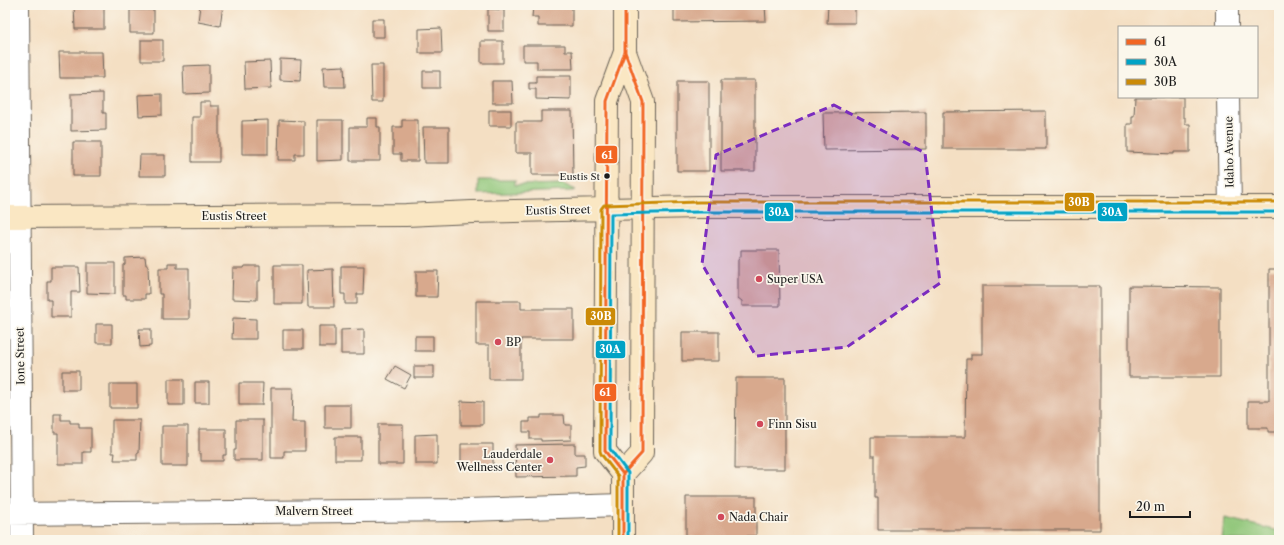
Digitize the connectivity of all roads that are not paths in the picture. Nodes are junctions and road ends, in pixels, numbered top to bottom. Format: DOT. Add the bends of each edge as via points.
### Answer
graph roads {
  1 [pos="18,5"];
  2 [pos="625,5"];
  3 [pos="1227,5"];
  4 [pos="1227,26"];
  5 [pos="625,52"];
  6 [pos="1228,98"];
  7 [pos="1230,207"];
  8 [pos="1279,207"];
  9 [pos="644,208"];
  10 [pos="606,209"];
  11 [pos="12,217"];
  12 [pos="623,474"];
  13 [pos="623,505"];
  14 [pos="13,514"];
  15 [pos="22,540"];
  16 [pos="623,540"];
  1 -- 11 [label="street, Ione Street"];
  2 -- 5 [label="street"];
  3 -- 4 [label="street"];
  5 -- 9 [label="street" via="644,102"];
  5 -- 10 [label="street" via="607,101"];
  6 -- 7 [label="street, Idaho Avenue"];
  7 -- 8 [label="street, Eustis Street"];
  7 -- 9 [label="street, Eustis Street"];
  9 -- 10 [label="street, Eustis Street"];
  9 -- 12 [label="street" via="642,453"];
  10 -- 11 [label="street, Eustis Street" via="406,215"];
  10 -- 12 [label="street" via="605,450"];
  11 -- 14 [label="street, Ione Street"];
  12 -- 13 [label="street"];
  13 -- 14 [label="street, Malvern Street" via="467,510"];
  13 -- 16 [label="street"];
  14 -- 15 [label="street, Ione Street"];
}
